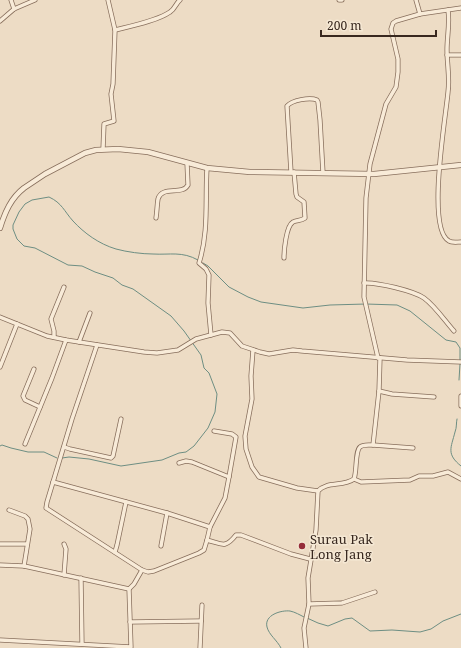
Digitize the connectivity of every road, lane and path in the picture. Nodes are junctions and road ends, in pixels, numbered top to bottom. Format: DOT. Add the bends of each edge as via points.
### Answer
graph roads {
  1 [pos="11,0"];
  2 [pos="35,0"];
  3 [pos="108,0"];
  4 [pos="180,0"];
  5 [pos="416,0"];
  6 [pos="461,8"];
  7 [pos="14,9"];
  8 [pos="448,10"];
  9 [pos="420,14"];
  10 [pos="0,20"];
  11 [pos="115,30"];
  12 [pos="447,55"];
  13 [pos="461,55"];
  14 [pos="103,149"];
  15 [pos="187,163"];
  16 [pos="461,166"];
  17 [pos="207,168"];
  18 [pos="439,168"];
  19 [pos="293,172"];
  20 [pos="323,173"];
  21 [pos="368,174"];
  22 [pos="156,218"];
  23 [pos="0,228"];
  24 [pos="461,242"];
  25 [pos="284,258"];
  26 [pos="364,282"];
  27 [pos="64,287"];
  28 [pos="90,313"];
  29 [pos="0,317"];
  30 [pos="17,324"];
  31 [pos="454,331"];
  32 [pos="211,334"];
  33 [pos="54,337"];
  34 [pos="66,340"];
  35 [pos="79,342"];
  36 [pos="97,345"];
  37 [pos="253,350"];
  38 [pos="379,358"];
  39 [pos="460,362"];
  40 [pos="0,367"];
  41 [pos="34,369"];
  42 [pos="378,391"];
  43 [pos="461,396"];
  44 [pos="434,398"];
  45 [pos="461,406"];
  46 [pos="40,407"];
  47 [pos="121,419"];
  48 [pos="214,431"];
  49 [pos="25,444"];
  50 [pos="372,445"];
  51 [pos="64,447"];
  52 [pos="413,448"];
  53 [pos="179,463"];
  54 [pos="228,477"];
  55 [pos="354,479"];
  56 [pos="461,479"];
  57 [pos="53,482"];
  58 [pos="318,491"];
  59 [pos="126,502"];
  60 [pos="9,510"];
  61 [pos="167,513"];
  62 [pos="210,527"];
  63 [pos="207,540"];
  64 [pos="0,544"];
  65 [pos="27,544"];
  66 [pos="64,544"];
  67 [pos="161,546"];
  68 [pos="115,552"];
  69 [pos="310,559"];
  70 [pos="0,565"];
  71 [pos="24,566"];
  72 [pos="142,570"];
  73 [pos="64,575"];
  74 [pos="81,578"];
  75 [pos="129,589"];
  76 [pos="375,592"];
  77 [pos="309,604"];
  78 [pos="202,605"];
  79 [pos="201,621"];
  80 [pos="130,622"];
  81 [pos="0,640"];
  82 [pos="84,646"];
  83 [pos="200,648"];
  84 [pos="306,648"];
  1 -- 7 [label="street"];
  2 -- 7 [label="street"];
  3 -- 11 [label="street"];
  4 -- 11 [label="street" via="172,11 163,16"];
  5 -- 9 [label="street"];
  6 -- 8 [label="street"];
  7 -- 10 [label="street"];
  8 -- 9 [label="street"];
  8 -- 12 [label="street"];
  9 -- 21 [label="street" via="396,21 391,29 399,63 396,87 384,111"];
  11 -- 14 [label="street" via="111,94 114,121 104,124"];
  12 -- 13 [label="street"];
  12 -- 18 [label="street" via="449,91"];
  14 -- 15 [label="street" via="138,150"];
  14 -- 23 [label="street" via="78,156 24,188 9,205"];
  15 -- 17 [label="street"];
  15 -- 22 [label="street" via="188,185 186,188 166,191 160,195"];
  16 -- 18 [label="street"];
  17 -- 19 [label="street"];
  17 -- 32 [label="street" via="204,244 199,263 209,275"];
  18 -- 21 [label="street"];
  18 -- 24 [label="street" via="441,228 448,241"];
  19 -- 20 [label="street"];
  19 -- 20 [label="street" via="287,106 292,102 313,99 318,102"];
  19 -- 25 [label="street" via="297,197 304,202 305,218 293,222 289,228"];
  20 -- 21 [label="street"];
  21 -- 26 [label="street"];
  26 -- 31 [label="street" via="372,282 422,297"];
  26 -- 38 [label="street" via="366,308"];
  27 -- 33 [label="street" via="51,319"];
  28 -- 35 [label="street"];
  29 -- 30 [label="street"];
  30 -- 33 [label="street"];
  30 -- 40 [label="street"];
  32 -- 36 [label="street" via="178,350 157,353"];
  32 -- 37 [label="street" via="228,332 242,346"];
  33 -- 34 [label="street"];
  34 -- 35 [label="street"];
  34 -- 46 [label="street"];
  35 -- 36 [label="street"];
  36 -- 51 [label="street"];
  37 -- 38 [label="street" via="269,354 293,350"];
  37 -- 58 [label="street" via="252,400 245,436 252,467 260,477 297,488"];
  38 -- 39 [label="street"];
  38 -- 42 [label="street"];
  41 -- 46 [label="street" via="23,396 25,400"];
  42 -- 44 [label="street"];
  42 -- 50 [label="street"];
  43 -- 45 [label="street"];
  46 -- 49 [label="street"];
  47 -- 51 [label="street" via="111,458"];
  48 -- 54 [label="street" via="236,437"];
  50 -- 52 [label="street"];
  50 -- 55 [label="street" via="364,445 358,449"];
  51 -- 57 [label="street"];
  53 -- 54 [label="street" via="192,462"];
  54 -- 62 [label="street" via="225,498"];
  55 -- 56 [label="street" via="360,482 410,480 419,476 448,472"];
  55 -- 58 [label="street" via="322,487"];
  57 -- 59 [label="street"];
  57 -- 68 [label="street" via="46,508"];
  58 -- 69 [label="street" via="316,530"];
  59 -- 61 [label="street"];
  59 -- 68 [label="street"];
  60 -- 65 [label="street" via="28,519 30,529"];
  61 -- 62 [label="street"];
  61 -- 67 [label="street"];
  62 -- 63 [label="street"];
  63 -- 69 [label="street" via="226,544 240,534"];
  63 -- 72 [label="street" via="204,550 200,553 151,572"];
  64 -- 65 [label="street"];
  65 -- 71 [label="street"];
  66 -- 73 [label="street"];
  68 -- 72 [label="street"];
  69 -- 77 [label="street"];
  70 -- 71 [label="street"];
  71 -- 73 [label="street"];
  72 -- 75 [label="street"];
  73 -- 74 [label="street"];
  74 -- 75 [label="street"];
  74 -- 82 [label="street"];
  75 -- 80 [label="street"];
  76 -- 77 [label="street" via="342,602"];
  77 -- 84 [label="street" via="305,622"];
  78 -- 79 [label="street"];
  79 -- 80 [label="street"];
  79 -- 83 [label="street"];
  80 -- 82 [label="street" via="130,647"];
  81 -- 82 [label="street"];
}
